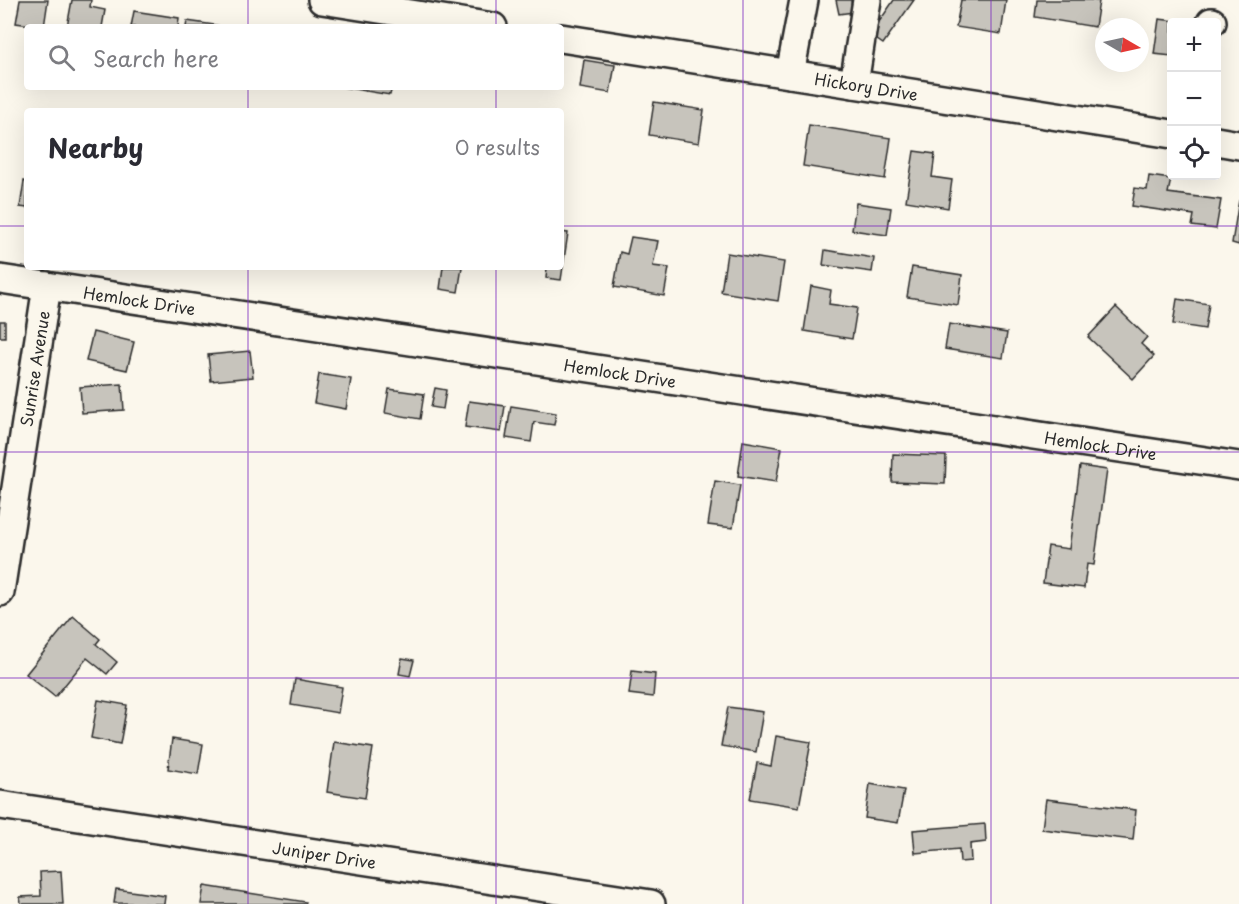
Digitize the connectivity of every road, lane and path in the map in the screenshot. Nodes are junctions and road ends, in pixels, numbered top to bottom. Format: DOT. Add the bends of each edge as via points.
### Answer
graph roads {
  1 [pos="322,0"];
  2 [pos="804,0"];
  3 [pos="867,0"];
  4 [pos="474,24"];
  5 [pos="564,38"];
  6 [pos="790,74"];
  7 [pos="854,84"];
  8 [pos="1167,133"];
  9 [pos="1221,142"];
  10 [pos="1239,145"];
  11 [pos="0,279"];
  12 [pos="47,286"];
  13 [pos="1239,465"];
  14 [pos="0,592"];
  15 [pos="0,805"];
  16 [pos="651,904"];
  1 -- 4 [label="street"];
  2 -- 6 [label="street"];
  3 -- 7 [label="street"];
  5 -- 6 [label="street, Hickory Drive"];
  6 -- 7 [label="street, Hickory Drive"];
  7 -- 8 [label="street, Hickory Drive"];
  9 -- 10 [label="street"];
  11 -- 12 [label="street, Hemlock Drive"];
  12 -- 13 [label="street, Hemlock Drive"];
  12 -- 14 [label="street, Sunrise Avenue"];
  15 -- 16 [label="street, Juniper Drive"];
}
